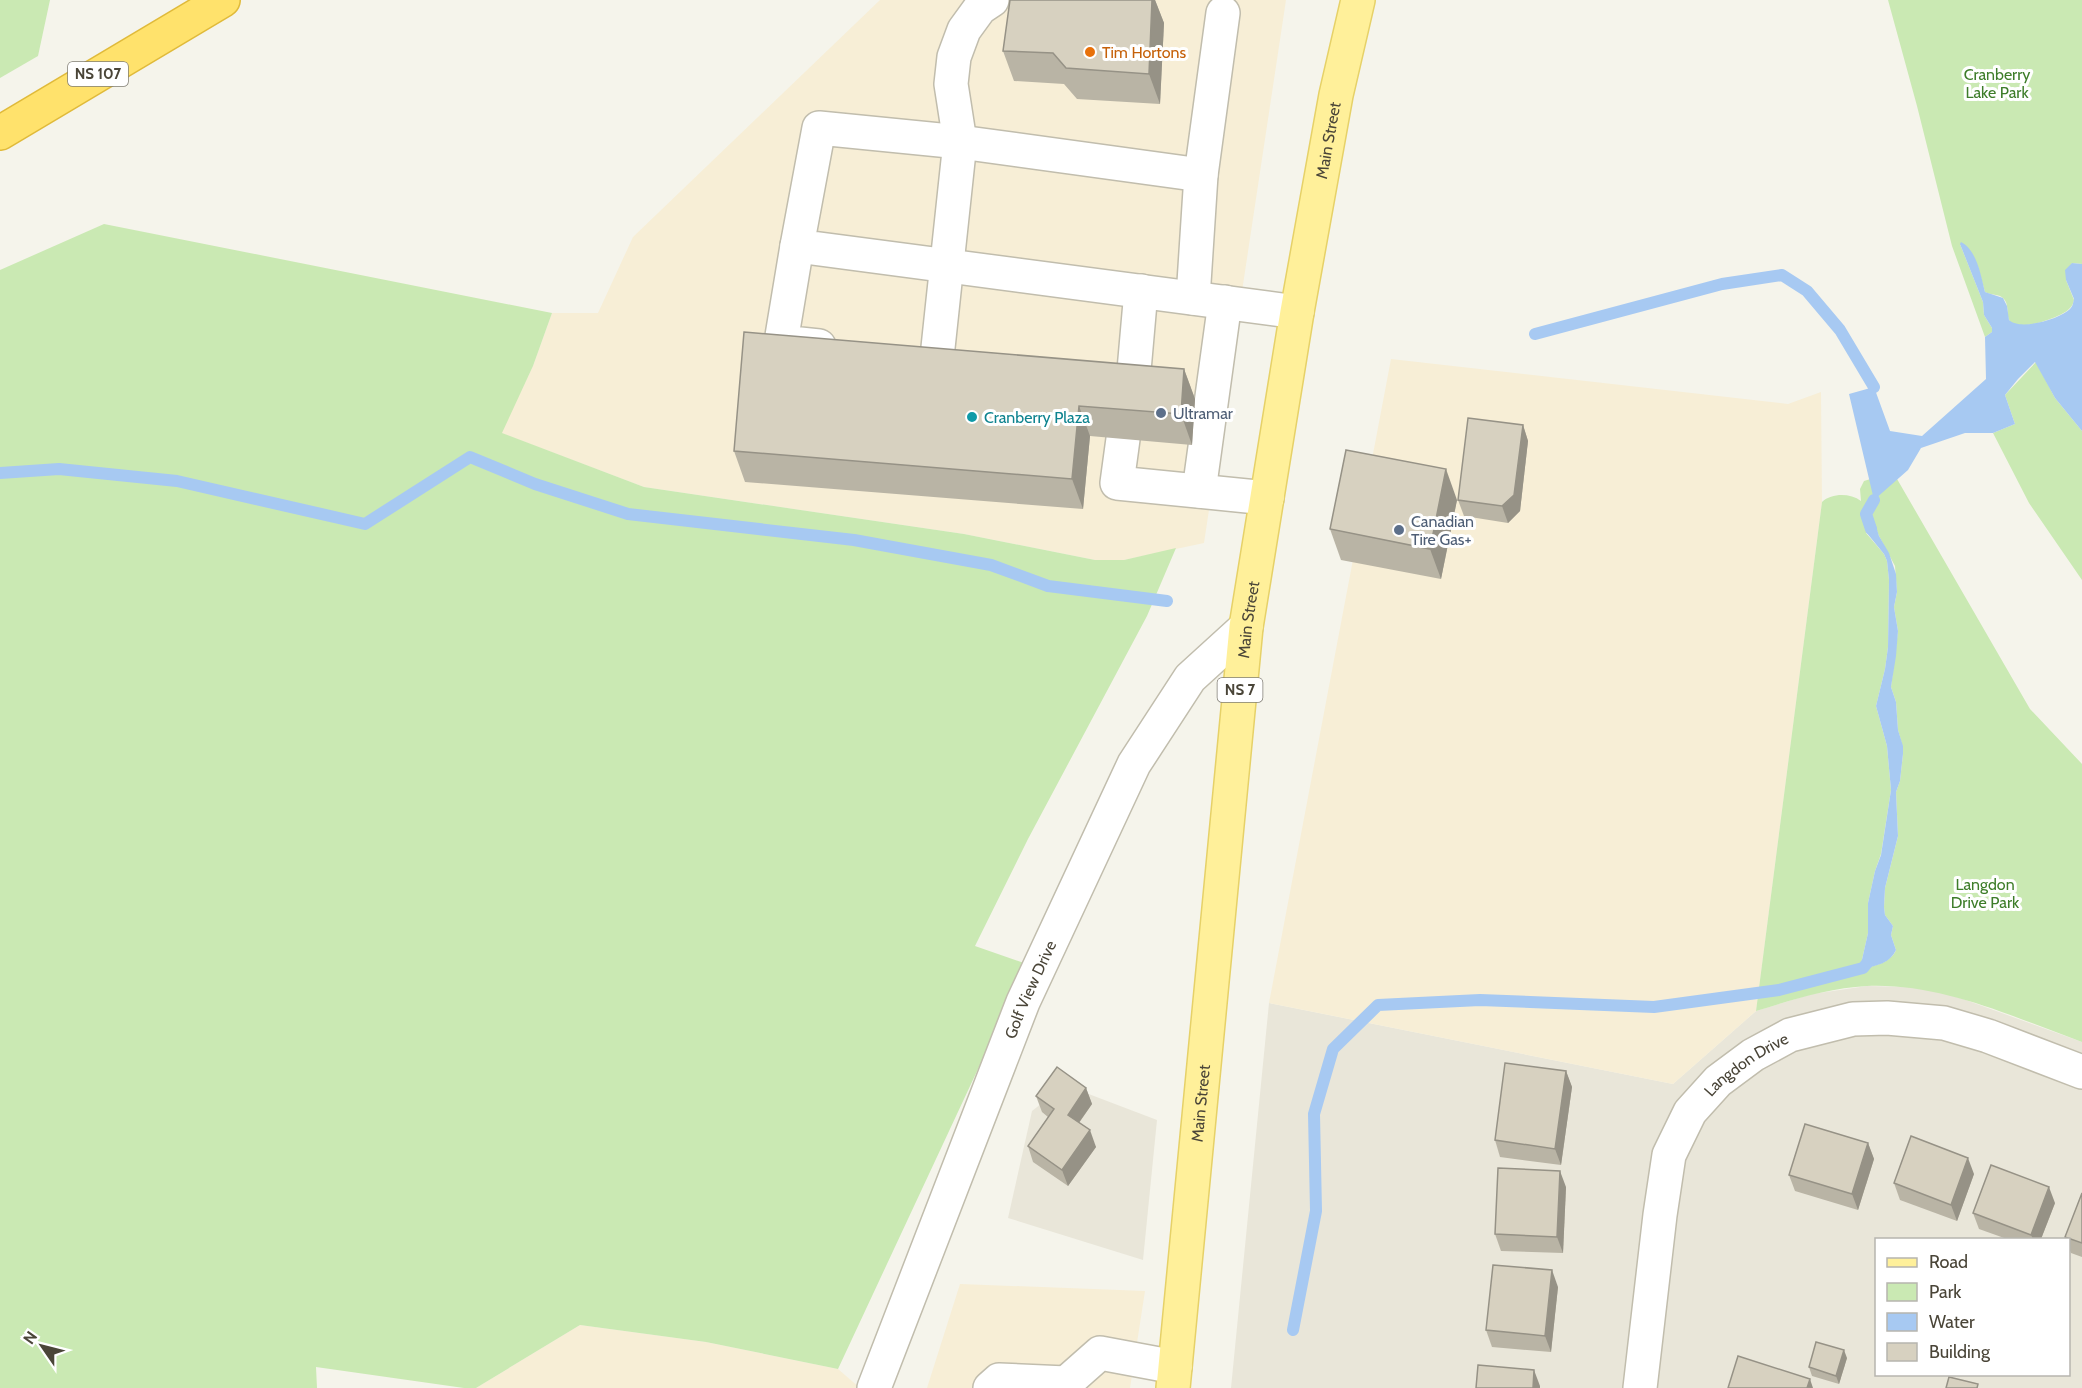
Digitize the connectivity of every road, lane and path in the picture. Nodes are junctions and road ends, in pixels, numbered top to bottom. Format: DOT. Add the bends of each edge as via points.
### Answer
graph roads {
  1 [pos="223,0"];
  2 [pos="992,0"];
  3 [pos="1358,0"];
  4 [pos="1223,13"];
  5 [pos="0,133"];
  6 [pos="960,142"];
  7 [pos="1201,176"];
  8 [pos="797,246"];
  9 [pos="948,266"];
  10 [pos="1141,291"];
  11 [pos="1209,300"];
  12 [pos="1297,312"];
  13 [pos="848,349"];
  14 [pos="904,354"];
  15 [pos="1099,371"];
  16 [pos="1123,439"];
  17 [pos="1199,491"];
  18 [pos="1267,498"];
  19 [pos="1246,627"];
  20 [pos="2082,1072"];
  21 [pos="1174,1378"];
  22 [pos="1066,1386"];
  23 [pos="874,1388"];
  24 [pos="990,1388"];
  25 [pos="1640,1388"];
  1 -- 5 [label="highway, NS 107"];
  2 -- 6 [label="street" via="980,8 964,30 954,57 951,84"];
  3 -- 12 [label="main road, Main Street / NS 7" via="1336,95"];
  4 -- 7 [label="street"];
  6 -- 7 [label="street"];
  6 -- 8 [label="street" via="819,128"];
  6 -- 9 [label="street"];
  7 -- 11 [label="street"];
  8 -- 9 [label="street"];
  8 -- 13 [label="street" via="781,342"];
  9 -- 10 [label="street"];
  9 -- 14 [label="street" via="949,358"];
  10 -- 11 [label="street"];
  10 -- 15 [label="street" via="1133,384"];
  11 -- 12 [label="street"];
  11 -- 17 [label="street"];
  12 -- 18 [label="main road, Main Street / NS 7"];
  16 -- 17 [label="street" via="1117,483"];
  17 -- 18 [label="street"];
  18 -- 19 [label="main road, Main Street / NS 7"];
  19 -- 21 [label="main road, Main Street / NS 7"];
  19 -- 23 [label="street, Golf View Drive" via="1190,678 1134,764 1023,1002"];
  20 -- 25 [label="street, Langdon Drive" via="1944,1023 1887,1018 1852,1019 1790,1035 1753,1055 1718,1081 1690,1112 1669,1155"];
  21 -- 22 [label="street" via="1100,1353"];
  22 -- 24 [label="street" via="999,1380"];
}
